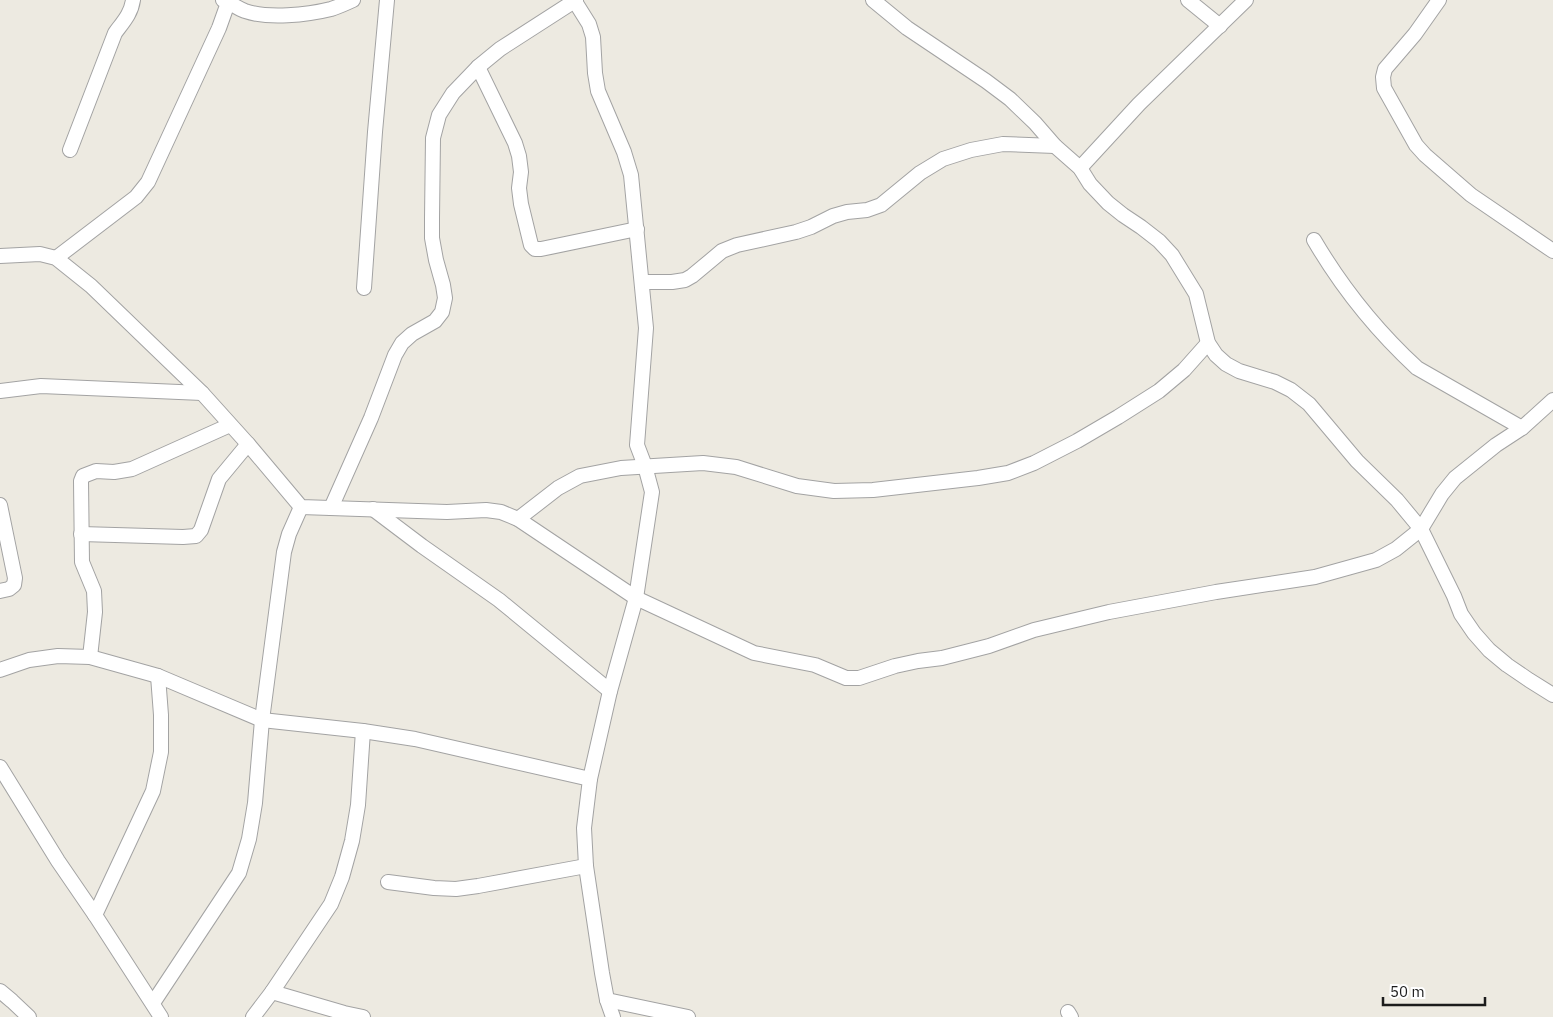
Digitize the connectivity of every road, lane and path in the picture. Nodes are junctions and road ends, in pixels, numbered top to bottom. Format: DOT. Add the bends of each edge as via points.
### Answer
graph roads {
  1 [pos="133,0"];
  2 [pos="353,0"];
  3 [pos="387,0"];
  4 [pos="575,0"];
  5 [pos="873,0"];
  6 [pos="1188,0"];
  7 [pos="1246,0"];
  8 [pos="1439,0"];
  9 [pos="227,1"];
  10 [pos="1220,26"];
  11 [pos="478,67"];
  12 [pos="1055,146"];
  13 [pos="70,150"];
  14 [pos="1080,168"];
  15 [pos="637,229"];
  16 [pos="1314,240"];
  17 [pos="1553,251"];
  18 [pos="0,256"];
  19 [pos="56,258"];
  20 [pos="642,282"];
  21 [pos="364,288"];
  22 [pos="1208,343"];
  23 [pos="0,391"];
  24 [pos="202,393"];
  25 [pos="1553,400"];
  26 [pos="230,424"];
  27 [pos="1522,428"];
  28 [pos="248,444"];
  29 [pos="637,445"];
  30 [pos="646,466"];
  31 [pos="670,466"];
  32 [pos="621,468"];
  33 [pos="652,492"];
  34 [pos="0,505"];
  35 [pos="301,507"];
  36 [pos="331,508"];
  37 [pos="373,509"];
  38 [pos="518,520"];
  39 [pos="1421,529"];
  40 [pos="81,534"];
  41 [pos="0,591"];
  42 [pos="636,598"];
  43 [pos="90,657"];
  44 [pos="0,670"];
  45 [pos="158,676"];
  46 [pos="610,691"];
  47 [pos="1553,695"];
  48 [pos="262,720"];
  49 [pos="363,731"];
  50 [pos="0,767"];
  51 [pos="590,778"];
  52 [pos="586,866"];
  53 [pos="388,882"];
  54 [pos="95,915"];
  55 [pos="0,992"];
  56 [pos="272,992"];
  57 [pos="607,1000"];
  58 [pos="153,1003"];
  59 [pos="29,1017"];
  60 [pos="162,1017"];
  61 [pos="253,1017"];
  62 [pos="363,1017"];
  63 [pos="613,1017"];
  64 [pos="688,1017"];
  1 -- 13 [label="street" via="132,9 115,33"];
  2 -- 9 [label="street" via="332,8 282,15 258,14"];
  3 -- 21 [label="street"];
  4 -- 11 [label="street"];
  4 -- 15 [label="street" via="589,24 598,91 631,175"];
  5 -- 12 [label="street" via="907,28 1010,99"];
  6 -- 10 [label="street"];
  7 -- 10 [label="street"];
  8 -- 17 [label="street" via="1384,69 1384,88 1424,155 1471,194"];
  9 -- 19 [label="street" via="216,34 148,182 136,196"];
  10 -- 14 [label="street" via="1139,104"];
  11 -- 15 [label="street" via="515,143 521,172 520,196 535,249"];
  11 -- 36 [label="street" via="453,93 439,115 433,138 432,238 445,298 442,312 435,321 402,343 395,355"];
  12 -- 14 [label="street"];
  12 -- 20 [label="street" via="1002,144 943,159 881,205 833,216 796,232 736,245 722,251 684,280"];
  14 -- 22 [label="street" via="1108,203 1159,241 1172,255 1196,294"];
  15 -- 20 [label="street"];
  16 -- 27 [label="street" via="1329,266 1365,311 1417,368"];
  18 -- 19 [label="street" via="40,254"];
  19 -- 24 [label="street" via="92,286"];
  20 -- 29 [label="street" via="646,328"];
  22 -- 31 [label="street" via="1159,391 1077,441 1008,473 873,490 834,491 796,486 736,468 703,463"];
  22 -- 39 [label="street" via="1226,364 1292,390 1309,404"];
  23 -- 24 [label="street" via="41,386"];
  24 -- 26 [label="street"];
  25 -- 27 [label="street"];
  26 -- 28 [label="street"];
  26 -- 40 [label="street" via="132,469 96,471 83,476"];
  27 -- 39 [label="street" via="1455,478"];
  28 -- 35 [label="street"];
  28 -- 40 [label="street" via="219,479 196,536"];
  29 -- 30 [label="street"];
  29 -- 32 [label="street"];
  30 -- 31 [label="street"];
  30 -- 32 [label="street"];
  30 -- 33 [label="street"];
  31 -- 33 [label="street"];
  32 -- 38 [label="street" via="580,476 558,488"];
  33 -- 42 [label="street"];
  34 -- 41 [label="street" via="15,578 14,585"];
  35 -- 36 [label="street"];
  35 -- 48 [label="street" via="284,552"];
  36 -- 37 [label="street"];
  37 -- 38 [label="street" via="486,510 501,512"];
  37 -- 46 [label="street" via="499,600"];
  38 -- 42 [label="street"];
  39 -- 42 [label="street" via="1376,560 1314,578 1110,612 1034,630 942,658 894,666 859,678 846,678 815,665 754,653"];
  39 -- 47 [label="street" via="1461,614 1474,633 1507,665"];
  40 -- 43 [label="street" via="82,562 94,591 96,612"];
  42 -- 46 [label="street"];
  43 -- 44 [label="street" via="58,656 30,660"];
  43 -- 45 [label="street"];
  45 -- 48 [label="street"];
  45 -- 54 [label="street" via="161,752 153,791"];
  46 -- 51 [label="street"];
  48 -- 49 [label="street"];
  48 -- 58 [label="street" via="255,803 239,873"];
  49 -- 51 [label="street"];
  49 -- 56 [label="street" via="356,814 342,877 331,904"];
  50 -- 54 [label="street"];
  51 -- 52 [label="street" via="584,828"];
  52 -- 53 [label="street" via="456,889"];
  52 -- 57 [label="street"];
  54 -- 58 [label="street"];
  55 -- 59 [label="street"];
  56 -- 61 [label="street"];
  56 -- 62 [label="street"];
  57 -- 63 [label="street"];
  57 -- 64 [label="street"];
  58 -- 60 [label="street"];
}
